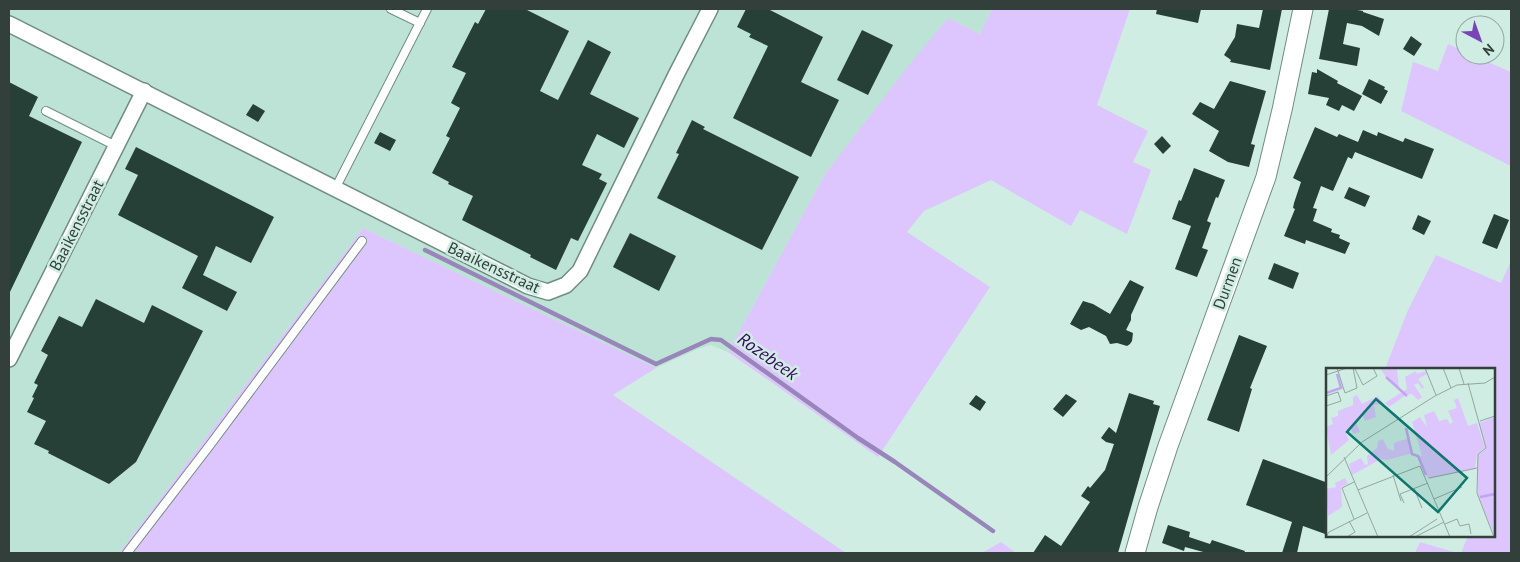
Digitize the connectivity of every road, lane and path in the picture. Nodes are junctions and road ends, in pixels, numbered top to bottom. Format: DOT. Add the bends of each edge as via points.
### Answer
graph roads {
  1 [pos="391,9"];
  2 [pos="427,9"];
  3 [pos="710,9"];
  4 [pos="1303,9"];
  5 [pos="420,23"];
  6 [pos="9,24"];
  7 [pos="144,91"];
  8 [pos="46,111"];
  9 [pos="116,146"];
  10 [pos="335,189"];
  11 [pos="362,241"];
  12 [pos="9,359"];
  13 [pos="127,553"];
  14 [pos="1135,553"];
  1 -- 5 [label="lane"];
  2 -- 5 [label="lane"];
  3 -- 10 [label="street, Baaikensstraat" via="580,271 566,285 548,292 528,286"];
  4 -- 14 [label="street, Durmen" via="1266,176 1168,446"];
  5 -- 10 [label="lane"];
  6 -- 7 [label="street, Baaikensstraat"];
  7 -- 9 [label="street, Baaikensstraat"];
  7 -- 10 [label="street, Baaikensstraat"];
  8 -- 9 [label="lane"];
  9 -- 12 [label="street, Baaikensstraat"];
  11 -- 13 [label="lane"];
}
